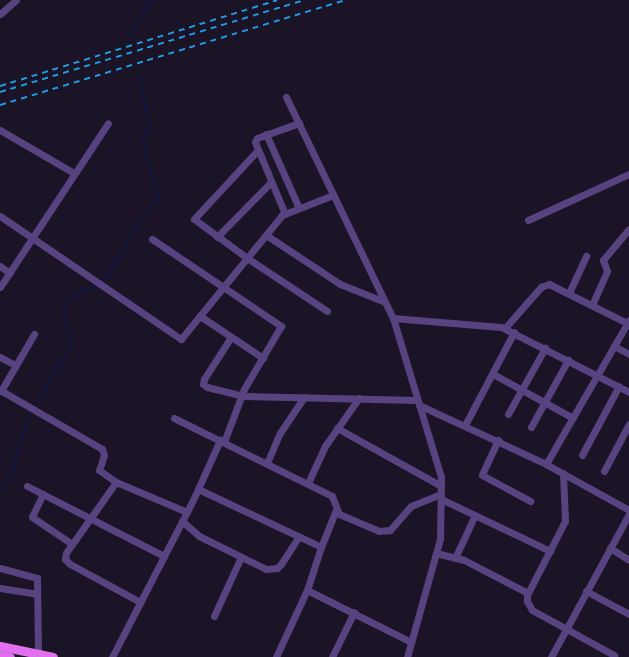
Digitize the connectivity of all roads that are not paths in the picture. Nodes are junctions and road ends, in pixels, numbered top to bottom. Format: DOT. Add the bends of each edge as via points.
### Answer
graph roads {
  1 [pos="16,0"];
  2 [pos="0,14"];
  3 [pos="286,97"];
  4 [pos="108,123"];
  5 [pos="299,123"];
  6 [pos="0,130"];
  7 [pos="266,134"];
  8 [pos="258,150"];
  9 [pos="74,173"];
  10 [pos="629,174"];
  11 [pos="272,182"];
  12 [pos="333,195"];
  13 [pos="299,208"];
  14 [pos="285,214"];
  15 [pos="0,216"];
  16 [pos="528,220"];
  17 [pos="629,229"];
  18 [pos="266,235"];
  19 [pos="217,237"];
  20 [pos="32,238"];
  21 [pos="152,239"];
  22 [pos="586,256"];
  23 [pos="247,258"];
  24 [pos="0,266"];
  25 [pos="10,273"];
  26 [pos="0,287"];
  27 [pos="222,288"];
  28 [pos="569,293"];
  29 [pos="385,302"];
  30 [pos="592,305"];
  31 [pos="327,311"];
  32 [pos="200,316"];
  33 [pos="392,318"];
  34 [pos="628,323"];
  35 [pos="505,328"];
  36 [pos="514,332"];
  37 [pos="34,334"];
  38 [pos="231,337"];
  39 [pos="614,346"];
  40 [pos="545,348"];
  41 [pos="629,354"];
  42 [pos="0,357"];
  43 [pos="263,358"];
  44 [pos="568,360"];
  45 [pos="15,365"];
  46 [pos="493,374"];
  47 [pos="598,374"];
  48 [pos="618,386"];
  49 [pos="521,389"];
  50 [pos="1,390"];
  51 [pos="629,392"];
  52 [pos="242,396"];
  53 [pos="304,397"];
  54 [pos="358,398"];
  55 [pos="418,402"];
  56 [pos="544,402"];
  57 [pos="508,414"];
  58 [pos="174,418"];
  59 [pos="573,418"];
  60 [pos="629,424"];
  61 [pos="465,425"];
  62 [pos="531,427"];
  63 [pos="337,428"];
  64 [pos="498,440"];
  65 [pos="222,441"];
  66 [pos="582,455"];
  67 [pos="267,463"];
  68 [pos="546,464"];
  69 [pos="604,471"];
  70 [pos="563,473"];
  71 [pos="116,482"];
  72 [pos="308,483"];
  73 [pos="27,486"];
  74 [pos="198,489"];
  75 [pos="441,493"];
  76 [pos="43,494"];
  77 [pos="530,501"];
  78 [pos="336,510"];
  79 [pos="629,510"];
  80 [pos="187,512"];
  81 [pos="629,514"];
  82 [pos="475,515"];
  83 [pos="90,518"];
  84 [pos="182,521"];
  85 [pos="299,536"];
  86 [pos="72,544"];
  87 [pos="321,547"];
  88 [pos="610,548"];
  89 [pos="550,551"];
  90 [pos="436,553"];
  91 [pos="164,556"];
  92 [pos="241,557"];
  93 [pos="455,558"];
  94 [pos="629,560"];
  95 [pos="0,568"];
  96 [pos="0,588"];
  97 [pos="307,590"];
  98 [pos="586,591"];
  99 [pos="528,593"];
  100 [pos="37,594"];
  101 [pos="140,602"];
  102 [pos="354,612"];
  103 [pos="629,614"];
  104 [pos="214,616"];
  105 [pos="565,629"];
  106 [pos="411,642"];
  107 [pos="0,646"];
  108 [pos="38,654"];
  109 [pos="0,655"];
  110 [pos="614,655"];
  111 [pos="10,657"];
  112 [pos="53,657"];
  113 [pos="112,657"];
  114 [pos="276,657"];
  115 [pos="332,657"];
  116 [pos="407,657"];
  117 [pos="551,657"];
  1 -- 2 [label="street"];
  3 -- 5 [label="street"];
  4 -- 9 [label="street"];
  5 -- 7 [label="street"];
  5 -- 12 [label="street"];
  6 -- 9 [label="street"];
  7 -- 8 [label="street" via="256,140"];
  7 -- 13 [label="street"];
  8 -- 11 [label="street"];
  8 -- 19 [label="street" via="195,215 195,221"];
  9 -- 20 [label="street"];
  10 -- 16 [label="street"];
  11 -- 14 [label="street"];
  11 -- 19 [label="street"];
  12 -- 13 [label="street"];
  12 -- 29 [label="street"];
  13 -- 14 [label="street"];
  14 -- 18 [label="street"];
  15 -- 20 [label="street"];
  17 -- 30 [label="street" via="604,260 607,271"];
  18 -- 23 [label="street"];
  18 -- 29 [label="street" via="340,284"];
  19 -- 23 [label="street"];
  20 -- 25 [label="street"];
  20 -- 32 [label="street" via="181,339"];
  21 -- 27 [label="street"];
  22 -- 28 [label="street"];
  23 -- 27 [label="street"];
  23 -- 31 [label="street"];
  24 -- 25 [label="street"];
  25 -- 26 [label="street"];
  27 -- 32 [label="street"];
  27 -- 43 [label="street" via="280,324 280,331"];
  28 -- 30 [label="street"];
  28 -- 35 [label="street" via="545,285"];
  29 -- 33 [label="street"];
  30 -- 34 [label="street"];
  32 -- 38 [label="street"];
  33 -- 35 [label="street"];
  33 -- 55 [label="street"];
  34 -- 39 [label="street"];
  35 -- 36 [label="street"];
  36 -- 40 [label="street"];
  36 -- 46 [label="street"];
  37 -- 45 [label="street"];
  38 -- 43 [label="street"];
  38 -- 52 [label="street" via="203,384"];
  39 -- 41 [label="street"];
  39 -- 47 [label="street"];
  40 -- 44 [label="street"];
  40 -- 49 [label="street"];
  42 -- 45 [label="street"];
  43 -- 52 [label="street"];
  44 -- 47 [label="street"];
  44 -- 56 [label="street"];
  45 -- 50 [label="street"];
  46 -- 49 [label="street"];
  46 -- 61 [label="street"];
  47 -- 48 [label="street"];
  47 -- 59 [label="street"];
  48 -- 51 [label="street"];
  48 -- 66 [label="street"];
  49 -- 56 [label="street"];
  49 -- 57 [label="street"];
  50 -- 71 [label="street" via="102,449 104,455 99,470"];
  52 -- 53 [label="street"];
  52 -- 65 [label="street"];
  53 -- 54 [label="street"];
  53 -- 67 [label="street" via="280,433"];
  54 -- 55 [label="street"];
  54 -- 63 [label="street"];
  55 -- 61 [label="street"];
  55 -- 75 [label="street" via="441,477"];
  56 -- 59 [label="street"];
  56 -- 62 [label="street"];
  58 -- 65 [label="street"];
  59 -- 68 [label="street"];
  60 -- 69 [label="street"];
  61 -- 64 [label="street"];
  63 -- 72 [label="street" via="325,446"];
  63 -- 75 [label="street"];
  64 -- 68 [label="street"];
  64 -- 77 [label="street" via="482,475"];
  65 -- 67 [label="street"];
  65 -- 74 [label="street"];
  67 -- 72 [label="street"];
  68 -- 70 [label="street"];
  70 -- 79 [label="street"];
  70 -- 89 [label="street" via="565,521"];
  71 -- 80 [label="street"];
  71 -- 83 [label="street"];
  72 -- 78 [label="street" via="332,496"];
  73 -- 76 [label="street"];
  74 -- 80 [label="street"];
  74 -- 85 [label="street"];
  75 -- 78 [label="street" via="408,508 386,532 339,514"];
  75 -- 82 [label="street"];
  75 -- 90 [label="street" via="440,540"];
  76 -- 83 [label="street"];
  76 -- 86 [label="street" via="32,517"];
  78 -- 87 [label="street"];
  80 -- 84 [label="street"];
  81 -- 88 [label="street"];
  82 -- 89 [label="street"];
  82 -- 93 [label="street"];
  83 -- 86 [label="street"];
  83 -- 91 [label="street"];
  84 -- 91 [label="street"];
  84 -- 92 [label="street" via="199,536"];
  85 -- 87 [label="street"];
  85 -- 92 [label="street" via="277,568 266,569"];
  86 -- 101 [label="street" via="65,556 67,562"];
  87 -- 97 [label="street"];
  88 -- 94 [label="street"];
  88 -- 98 [label="street"];
  89 -- 99 [label="street"];
  90 -- 93 [label="street"];
  90 -- 106 [label="street"];
  91 -- 101 [label="street"];
  92 -- 104 [label="street"];
  93 -- 99 [label="street"];
  95 -- 100 [label="street" via="36,576"];
  96 -- 100 [label="street"];
  97 -- 102 [label="street"];
  97 -- 114 [label="street"];
  98 -- 103 [label="street"];
  98 -- 105 [label="street"];
  99 -- 105 [label="street" via="527,601 532,610"];
  100 -- 108 [label="street"];
  101 -- 113 [label="street"];
  102 -- 106 [label="street"];
  102 -- 115 [label="street"];
  105 -- 110 [label="street"];
  105 -- 117 [label="street"];
  106 -- 116 [label="street"];
  107 -- 108 [label="main road"];
  108 -- 112 [label="main road"];
  109 -- 111 [label="main road"];
}
